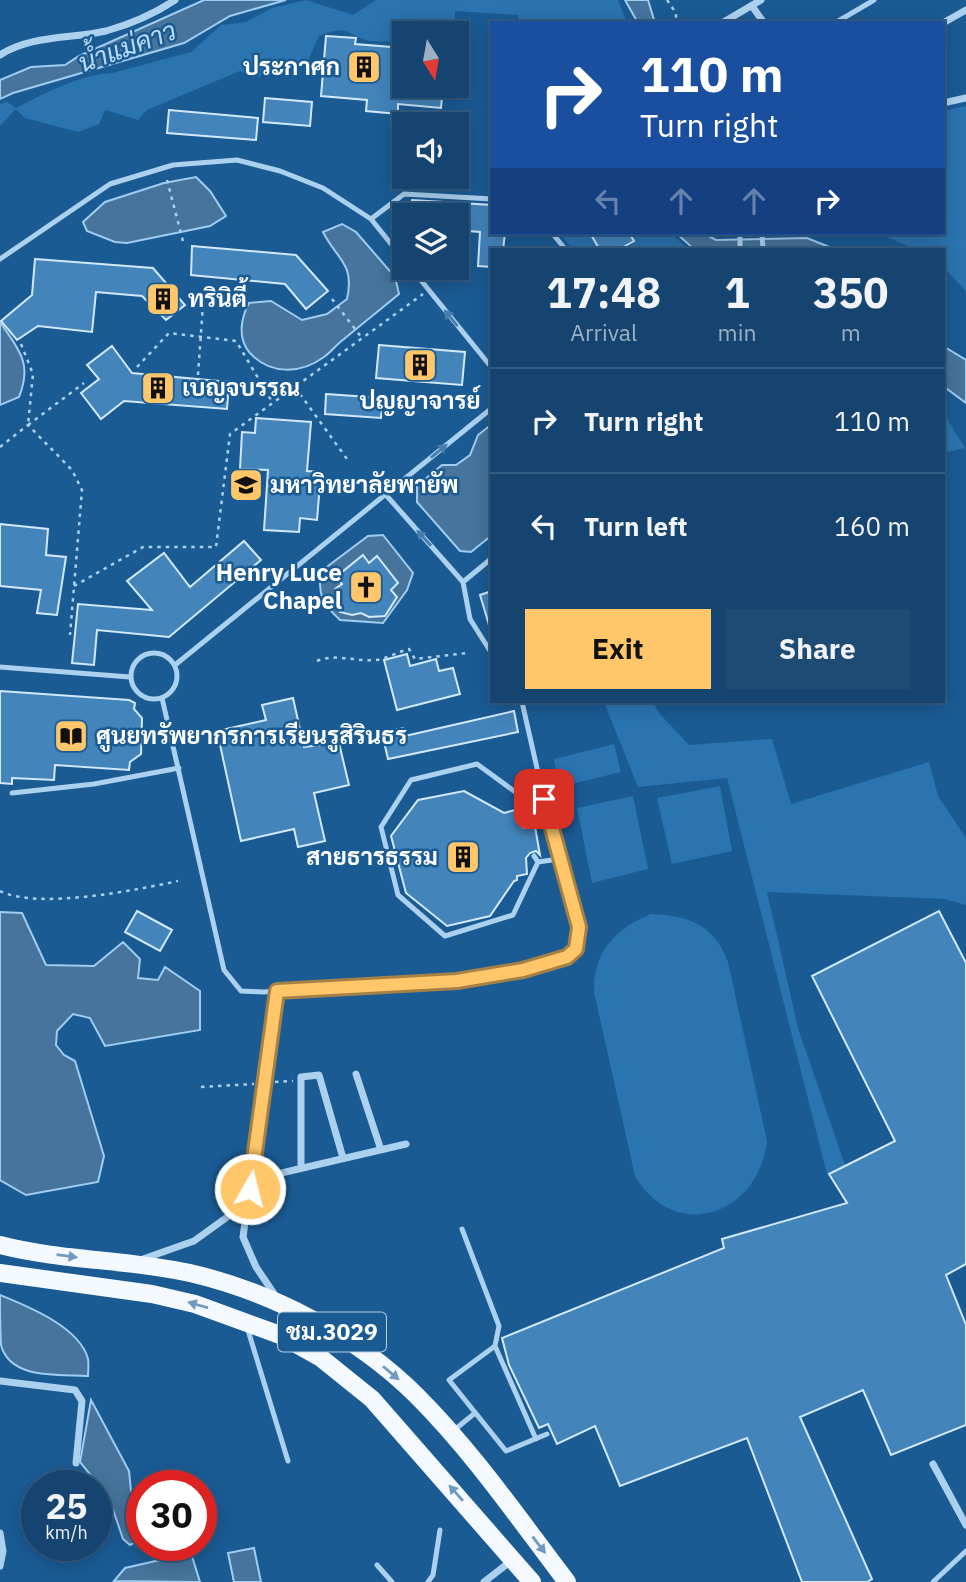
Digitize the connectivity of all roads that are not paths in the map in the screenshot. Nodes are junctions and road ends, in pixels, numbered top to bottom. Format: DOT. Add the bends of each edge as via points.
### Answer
graph roads {
  1 [pos="175,0"];
  2 [pos="761,0"];
  3 [pos="874,0"];
  4 [pos="752,6"];
  5 [pos="966,10"];
  6 [pos="726,21"];
  7 [pos="763,21"];
  8 [pos="838,21"];
  9 [pos="945,22"];
  10 [pos="0,55"];
  11 [pos="966,98"];
  12 [pos="945,103"];
  13 [pos="490,199"];
  14 [pos="371,219"];
  15 [pos="392,245"];
  16 [pos="0,259"];
  17 [pos="421,280"];
  18 [pos="490,366"];
  19 [pos="490,410"];
  20 [pos="386,495"];
  21 [pos="490,560"];
  22 [pos="463,582"];
  23 [pos="490,651"];
  24 [pos="175,665"];
  25 [pos="0,667"];
  26 [pos="130,677"];
  27 [pos="162,698"];
  28 [pos="522,703"];
  29 [pos="179,768"];
  30 [pos="12,793"];
  31 [pos="544,799"];
  32 [pos="529,802"];
  33 [pos="527,823"];
  34 [pos="559,859"];
  35 [pos="277,991"];
  36 [pos="356,1074"];
  37 [pos="406,1144"];
  38 [pos="381,1150"];
  39 [pos="343,1158"];
  40 [pos="301,1168"];
  41 [pos="251,1184"];
  42 [pos="462,1229"];
  43 [pos="0,1245"];
  44 [pos="132,1263"];
  45 [pos="0,1273"];
  46 [pos="281,1305"];
  47 [pos="246,1321"];
  48 [pos="495,1346"];
  49 [pos="0,1381"];
  50 [pos="475,1413"];
  51 [pos="452,1432"];
  52 [pos="547,1434"];
  53 [pos="536,1438"];
  54 [pos="288,1461"];
  55 [pos="76,1463"];
  56 [pos="933,1464"];
  57 [pos="966,1525"];
  58 [pos="440,1530"];
  59 [pos="0,1533"];
  60 [pos="966,1550"];
  61 [pos="513,1559"];
  62 [pos="377,1565"];
  63 [pos="0,1566"];
  64 [pos="524,1579"];
  65 [pos="392,1582"];
  66 [pos="428,1582"];
  67 [pos="484,1582"];
  68 [pos="567,1582"];
  69 [pos="933,1582"];
  1 -- 10 [label="street" via="154,14 105,31 27,43"];
  2 -- 4 [label="street"];
  3 -- 8 [label="lane"];
  4 -- 6 [label="street"];
  4 -- 7 [label="street"];
  5 -- 9 [label="street"];
  11 -- 12 [label="street"];
  13 -- 14 [label="lane" via="404,194"];
  14 -- 15 [label="lane"];
  14 -- 16 [label="lane" via="323,188 280,171 237,160 173,165 110,184"];
  18 -- 17 [label="lane, one-way"];
  20 -- 19 [label="lane, one-way"];
  22 -- 20 [label="lane, one-way"];
  20 -- 24 [label="lane"];
  21 -- 22 [label="lane"];
  22 -- 23 [label="lane" via="470,619"];
  24 -- 26 [label="lane" via="163,654 148,653 135,662"];
  24 -- 27 [label="lane" via="176,684"];
  25 -- 26 [label="lane"];
  26 -- 27 [label="lane" via="141,695"];
  27 -- 29 [label="lane"];
  28 -- 31 [label="lane"];
  29 -- 30 [label="lane"];
  29 -- 35 [label="lane" via="224,970 241,991"];
  31 -- 32 [label="lane"];
  31 -- 34 [label="lane"];
  32 -- 33 [label="lane" via="524,809"];
  32 -- 34 [label="lane" via="477,764 411,780 381,827 398,895 445,936 513,915 536,859"];
  34 -- 35 [label="lane" via="579,927 576,949 567,957 457,981"];
  35 -- 41 [label="street"];
  36 -- 38 [label="street"];
  37 -- 38 [label="street"];
  38 -- 39 [label="street"];
  39 -- 40 [label="street"];
  39 -- 40 [label="street" via="319,1075 301,1077"];
  40 -- 41 [label="street"];
  41 -- 44 [label="street" via="230,1215 194,1241"];
  41 -- 46 [label="street" via="243,1237"];
  42 -- 48 [label="lane" via="499,1326"];
  43 -- 44 [label="main road, ชม.3029, one-way"];
  44 -- 46 [label="main road, ชม.3029" via="191,1273"];
  47 -- 45 [label="main road, ชม.3029, one-way" via="152,1293"];
  46 -- 51 [label="main road, ชม.3029, one-way" via="382,1365"];
  47 -- 54 [label="lane"];
  61 -- 47 [label="main road, ชม.3029, one-way" via="372,1399 321,1358"];
  48 -- 50 [label="lane" via="449,1380"];
  48 -- 53 [label="lane"];
  49 -- 55 [label="street" via="79,1393"];
  50 -- 51 [label="lane"];
  50 -- 53 [label="lane" via="506,1451"];
  51 -- 68 [label="main road, ชม.3029, one-way"];
  52 -- 53 [label="lane"];
  56 -- 57 [label="street"];
  58 -- 66 [label="lane" via="433,1576"];
  59 -- 63 [label="street"];
  60 -- 69 [label="lane"];
  61 -- 64 [label="main road, ชม.3029"];
  61 -- 67 [label="street"];
  62 -- 65 [label="lane"];
}
